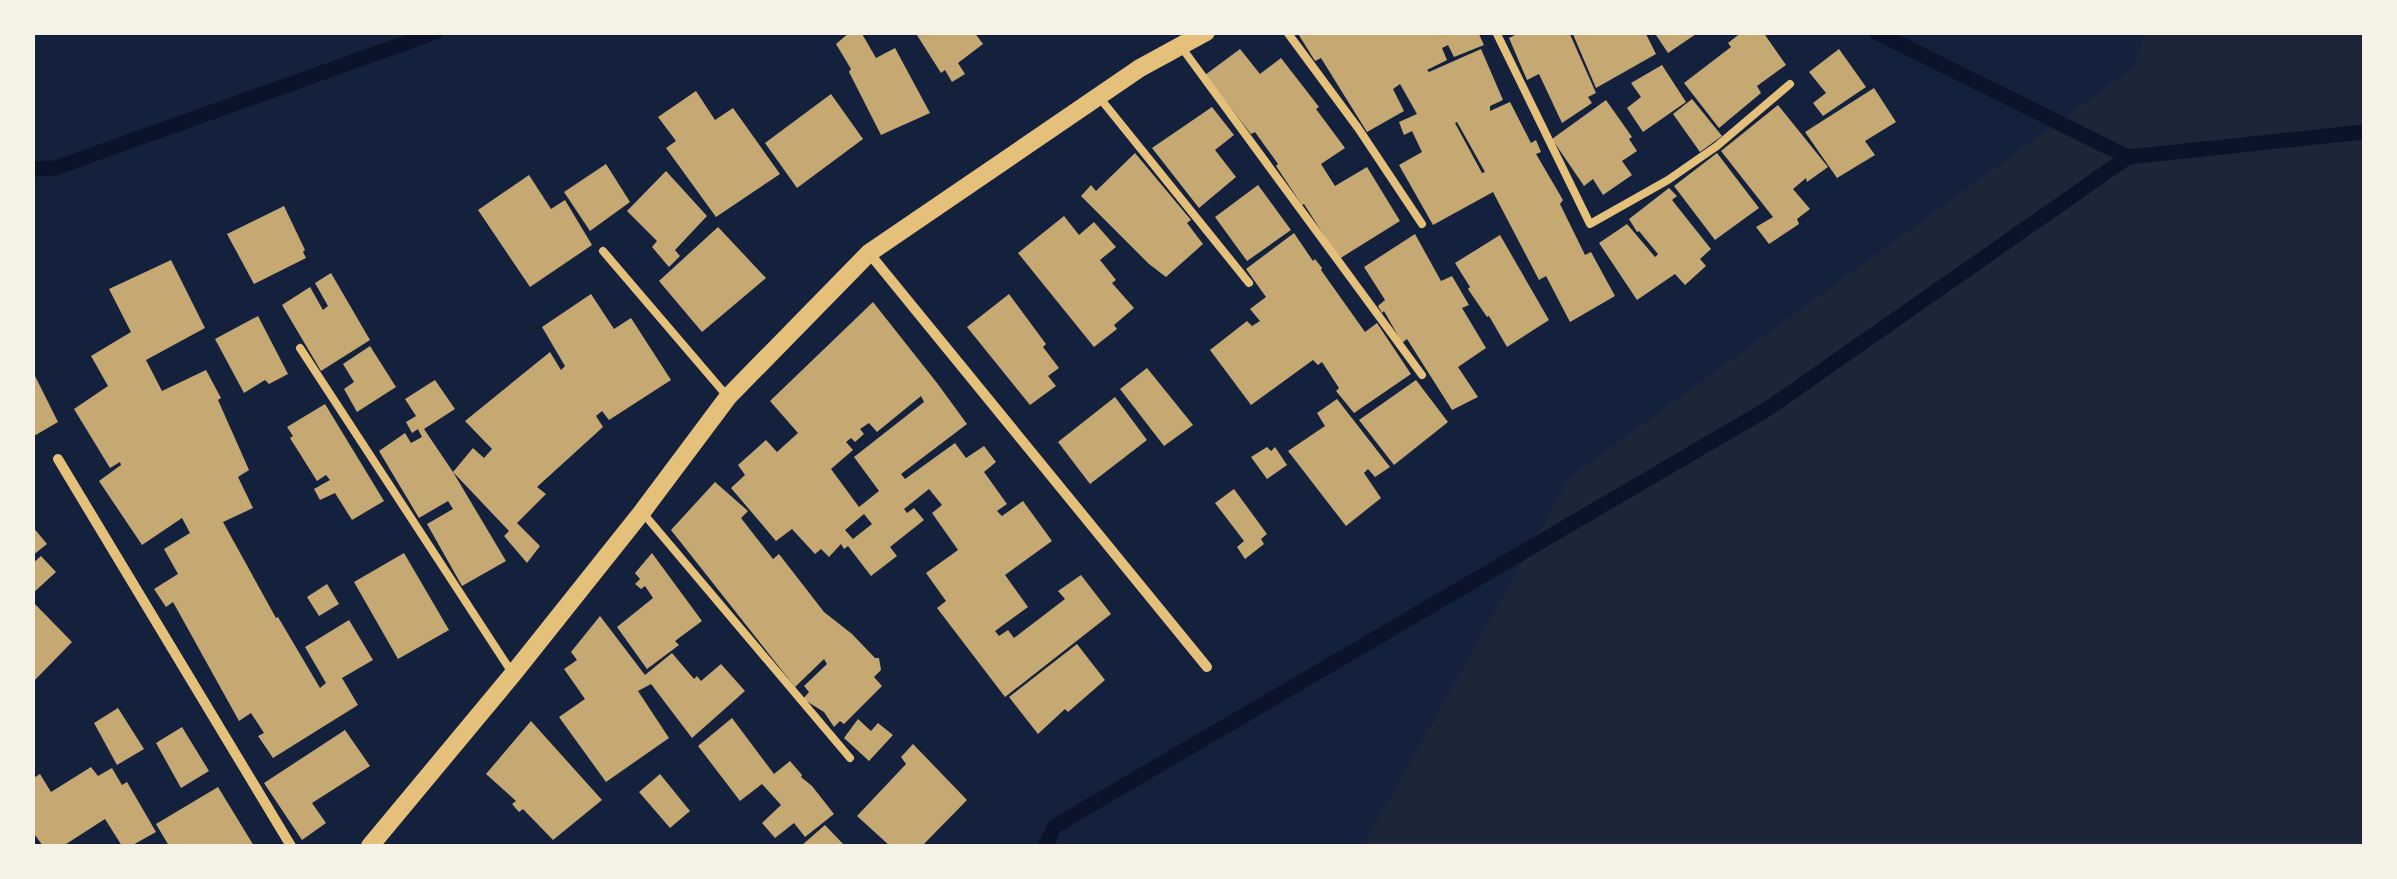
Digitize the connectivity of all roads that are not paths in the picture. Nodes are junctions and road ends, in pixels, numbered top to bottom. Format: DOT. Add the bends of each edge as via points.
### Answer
graph roads {
  1 [pos="1206,32"];
  2 [pos="1287,32"];
  3 [pos="1496,32"];
  4 [pos="1180,46"];
  5 [pos="1790,84"];
  6 [pos="1099,97"];
  7 [pos="1422,224"];
  8 [pos="602,251"];
  9 [pos="869,253"];
  10 [pos="1249,283"];
  11 [pos="300,348"];
  12 [pos="1422,375"];
  13 [pos="728,397"];
  14 [pos="58,459"];
  15 [pos="642,512"];
  16 [pos="1207,666"];
  17 [pos="513,674"];
  18 [pos="850,758"];
  19 [pos="291,846"];
  20 [pos="370,846"];
  1 -- 4 [label="street"];
  2 -- 7 [label="lane"];
  3 -- 5 [label="lane" via="1590,224 1717,146"];
  4 -- 6 [label="street"];
  4 -- 12 [label="lane"];
  6 -- 9 [label="street"];
  6 -- 10 [label="lane"];
  8 -- 13 [label="lane"];
  9 -- 13 [label="street"];
  9 -- 16 [label="street"];
  11 -- 17 [label="lane"];
  13 -- 15 [label="street"];
  14 -- 19 [label="street"];
  15 -- 17 [label="street"];
  15 -- 18 [label="lane"];
  17 -- 20 [label="street"];
}
